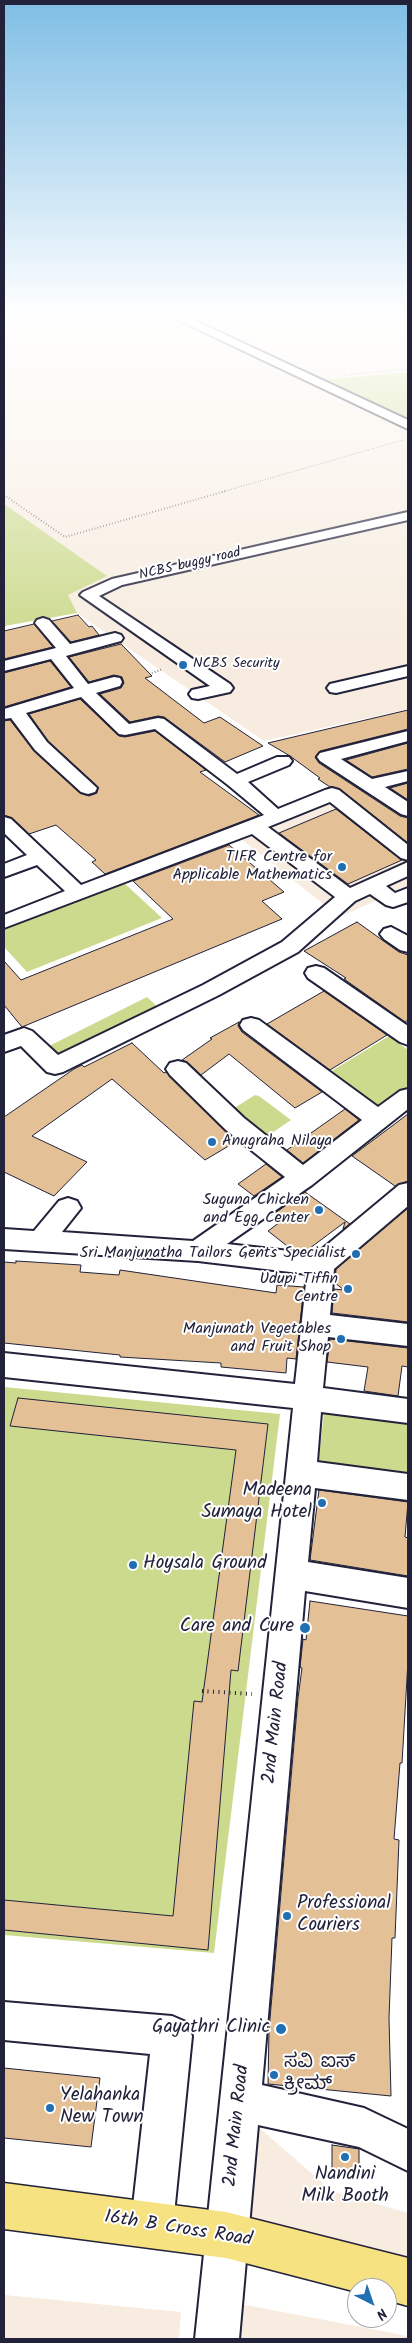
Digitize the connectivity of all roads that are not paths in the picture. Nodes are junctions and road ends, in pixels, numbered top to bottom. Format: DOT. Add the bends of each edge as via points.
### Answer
graph roads {
  1 [pos="408,516"];
  2 [pos="43,622"];
  3 [pos="115,638"];
  4 [pos="62,652"];
  5 [pos="6,661"];
  6 [pos="408,671"];
  7 [pos="114,682"];
  8 [pos="336,688"];
  9 [pos="84,690"];
  10 [pos="198,694"];
  11 [pos="9,712"];
  12 [pos="408,736"];
  13 [pos="283,761"];
  14 [pos="408,776"];
  15 [pos="235,781"];
  16 [pos="370,785"];
  17 [pos="88,788"];
  18 [pos="408,810"];
  19 [pos="270,811"];
  20 [pos="4,823"];
  21 [pos="254,826"];
  22 [pos="408,854"];
  23 [pos="40,857"];
  24 [pos="408,868"];
  25 [pos="4,871"];
  26 [pos="372,886"];
  27 [pos="74,889"];
  28 [pos="348,898"];
  29 [pos="401,898"];
  30 [pos="4,922"];
  31 [pos="316,973"];
  32 [pos="251,1025"];
  33 [pos="408,1037"];
  34 [pos="4,1044"];
  35 [pos="178,1069"];
  36 [pos="408,1097"];
  37 [pos="378,1120"];
  38 [pos="303,1178"];
  39 [pos="408,1192"];
  40 [pos="68,1208"];
  41 [pos="4,1239"];
  42 [pos="40,1241"];
  43 [pos="198,1251"];
  44 [pos="321,1265"];
  45 [pos="316,1324"];
  46 [pos="408,1335"];
  47 [pos="4,1365"];
  48 [pos="308,1398"];
  49 [pos="408,1411"];
  50 [pos="301,1473"];
  51 [pos="408,1487"];
  52 [pos="291,1574"];
  53 [pos="408,1593"];
  54 [pos="4,2021"];
  55 [pos="242,2100"];
  56 [pos="408,2151"];
  57 [pos="4,2206"];
  58 [pos="152,2224"];
  59 [pos="226,2235"];
  60 [pos="408,2282"];
  61 [pos="217,2339"];
  1 -- 10 [label="street, NCBS buggy road" via="117,582 88,595 224,688"];
  2 -- 4 [label="street"];
  3 -- 4 [label="street"];
  4 -- 5 [label="street"];
  4 -- 9 [label="street"];
  6 -- 8 [label="street"];
  7 -- 9 [label="street"];
  9 -- 11 [label="street"];
  9 -- 15 [label="street" via="125,730 158,723"];
  11 -- 17 [label="street"];
  12 -- 16 [label="street" via="326,757"];
  13 -- 15 [label="street"];
  14 -- 16 [label="street"];
  15 -- 19 [label="street"];
  16 -- 18 [label="street"];
  20 -- 23 [label="street"];
  21 -- 22 [label="street" via="332,794"];
  21 -- 28 [label="street"];
  21 -- 30 [label="street"];
  23 -- 25 [label="street"];
  23 -- 27 [label="street"];
  24 -- 26 [label="street"];
  26 -- 28 [label="street"];
  26 -- 29 [label="street"];
  28 -- 34 [label="street" via="290,947 211,990 55,1066 24,1036"];
  31 -- 33 [label="street"];
  32 -- 37 [label="street"];
  35 -- 38 [label="street" via="235,1124"];
  36 -- 37 [label="street"];
  37 -- 38 [label="street"];
  38 -- 43 [label="street"];
  39 -- 44 [label="street"];
  40 -- 42 [label="street"];
  41 -- 42 [label="street"];
  42 -- 43 [label="street"];
  43 -- 44 [label="street"];
  44 -- 45 [label="street, 2nd Main Road"];
  45 -- 46 [label="street"];
  45 -- 48 [label="street, 2nd Main Road"];
  47 -- 48 [label="street"];
  48 -- 49 [label="street"];
  48 -- 50 [label="street, 2nd Main Road"];
  50 -- 51 [label="street"];
  50 -- 52 [label="street, 2nd Main Road"];
  52 -- 53 [label="street"];
  52 -- 55 [label="street, 2nd Main Road"];
  54 -- 58 [label="street" via="172,2036"];
  55 -- 56 [label="street" via="364,2128"];
  55 -- 59 [label="street, 2nd Main Road"];
  57 -- 58 [label="main road, 16th B Cross Road"];
  58 -- 59 [label="main road, 16th B Cross Road"];
  59 -- 60 [label="main road, 16th B Cross Road"];
  59 -- 61 [label="street, 2nd Main Road"];
}
